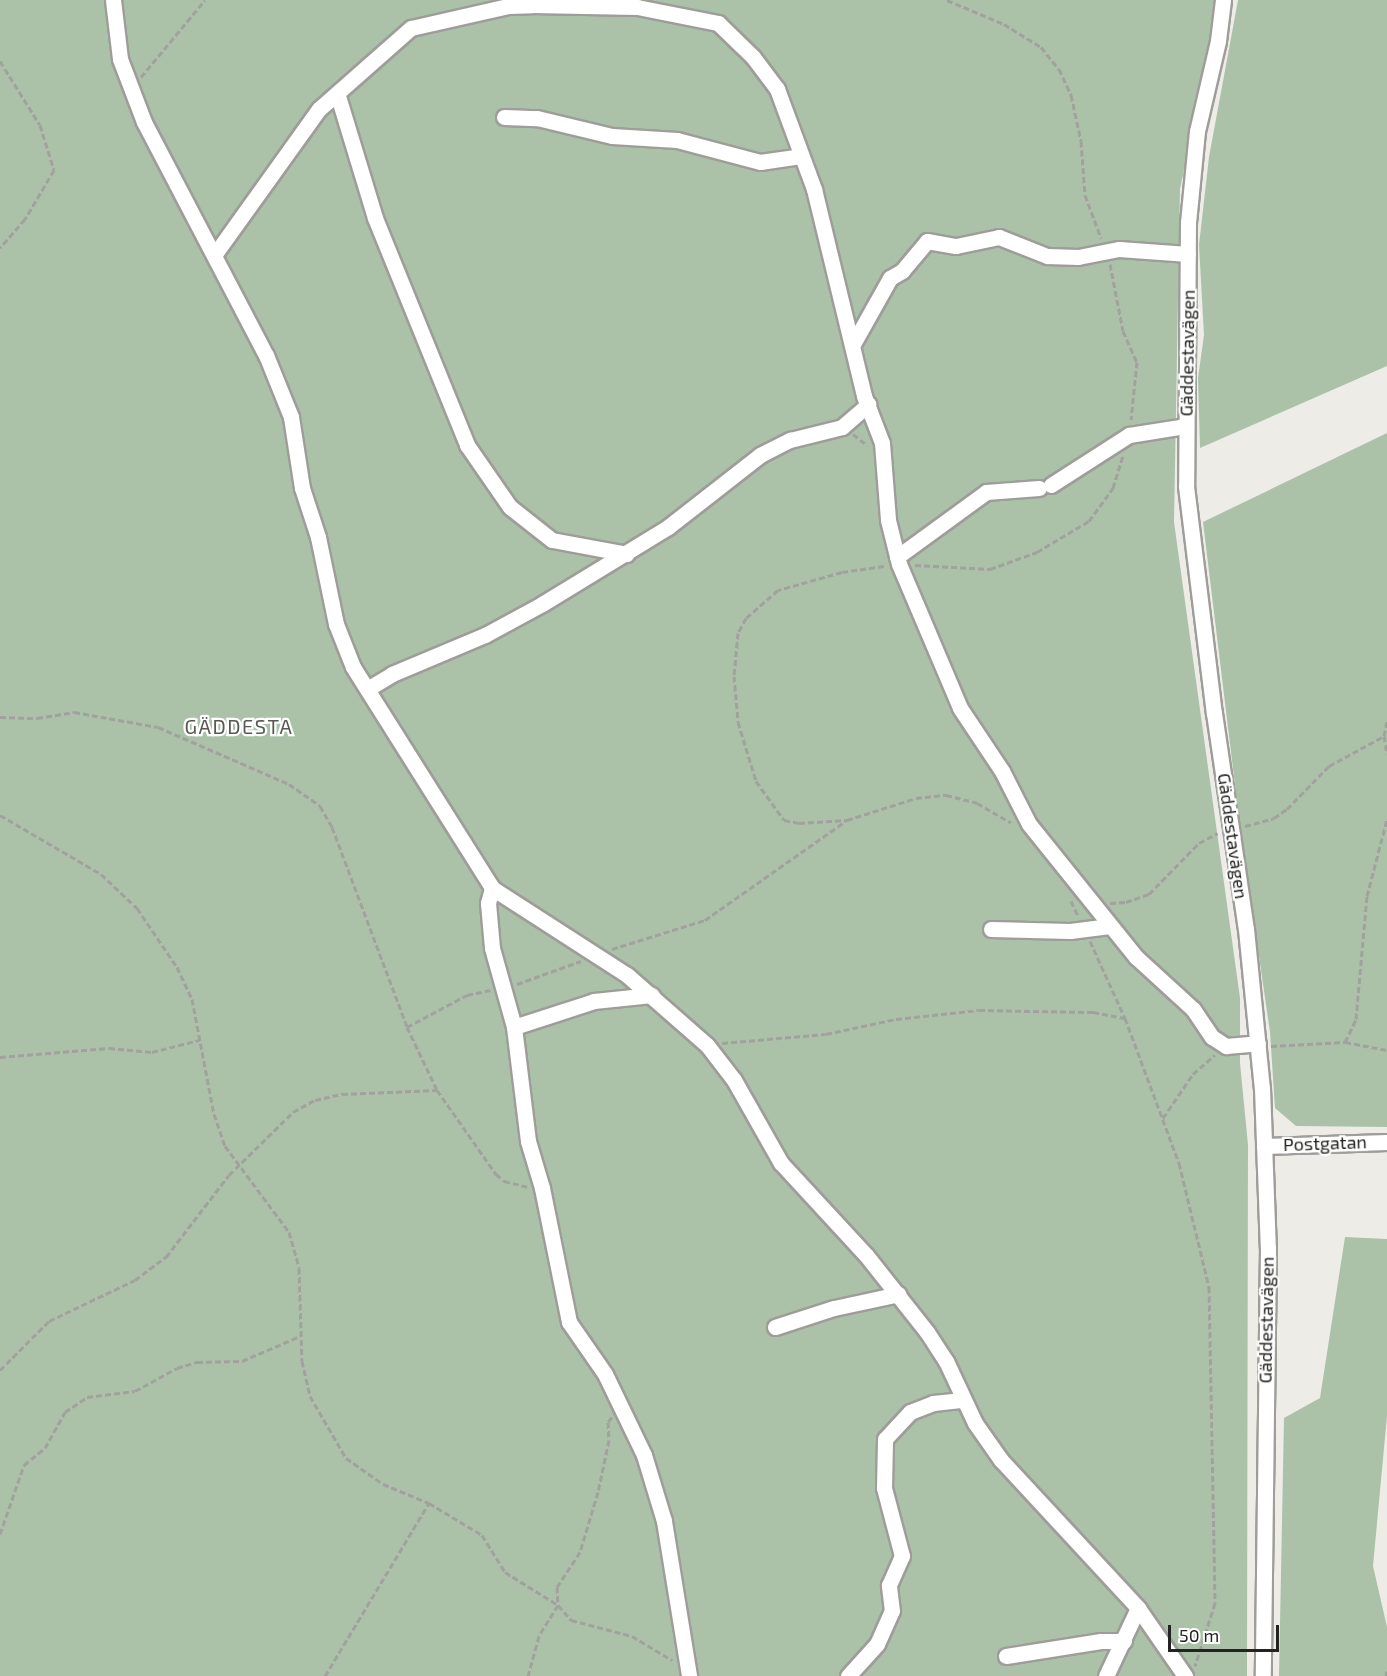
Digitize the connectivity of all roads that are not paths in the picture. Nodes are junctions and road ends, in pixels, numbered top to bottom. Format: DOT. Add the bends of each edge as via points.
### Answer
graph roads {
  1 [pos="113,0"];
  2 [pos="1223,0"];
  3 [pos="338,96"];
  4 [pos="504,117"];
  5 [pos="801,156"];
  6 [pos="215,254"];
  7 [pos="1188,254"];
  8 [pos="853,344"];
  9 [pos="868,404"];
  10 [pos="1186,426"];
  11 [pos="627,554"];
  12 [pos="898,560"];
  13 [pos="369,688"];
  14 [pos="492,888"];
  15 [pos="1110,926"];
  16 [pos="990,929"];
  17 [pos="652,994"];
  18 [pos="514,1027"];
  19 [pos="1258,1043"];
  20 [pos="1387,1142"];
  21 [pos="1264,1146"];
  22 [pos="899,1294"];
  23 [pos="775,1327"];
  24 [pos="963,1400"];
  25 [pos="1138,1608"];
  26 [pos="1124,1641"];
  27 [pos="1006,1656"];
  28 [pos="688,1673"];
  29 [pos="848,1676"];
  30 [pos="1106,1676"];
  31 [pos="1185,1676"];
  32 [pos="1263,1676"];
  1 -- 6 [label="street" via="120,59 131,90 144,122"];
  2 -- 7 [label="street, Gäddestavägen" via="1218,41 1197,131"];
  3 -- 5 [label="street" via="398,37 429,23 520,5 665,10 718,23 753,57 777,89"];
  3 -- 6 [label="street" via="320,109"];
  3 -- 11 [label="street" via="375,218 467,445 510,507 552,540"];
  4 -- 5 [label="street" via="537,118 612,136 677,140 760,162"];
  5 -- 8 [label="street" via="820,211"];
  6 -- 13 [label="street" via="266,355 291,417 302,488 318,537 336,624 353,667"];
  7 -- 8 [label="street" via="1119,249 1107,254 1047,255 999,237 983,237 956,246 927,241 902,271 890,278"];
  7 -- 10 [label="street, Gäddestavägen"];
  8 -- 9 [label="street"];
  9 -- 11 [label="street" via="842,427 790,440 760,455"];
  9 -- 12 [label="street" via="882,443 888,520"];
  10 -- 12 [label="street" via="1129,435 1045,486 986,492"];
  10 -- 19 [label="street, Gäddestavägen" via="1188,513"];
  11 -- 13 [label="street" via="485,635 392,674"];
  12 -- 15 [label="street" via="945,676 973,731 1002,771 1029,824"];
  13 -- 14 [label="street"];
  14 -- 17 [label="street"];
  14 -- 18 [label="street" via="489,922"];
  15 -- 16 [label="street"];
  15 -- 19 [label="street" via="1136,957 1193,1009 1212,1036 1231,1045"];
  17 -- 18 [label="street" via="594,1001"];
  17 -- 22 [label="street" via="707,1045 734,1080 781,1163"];
  18 -- 28 [label="street" via="528,1141 542,1188 569,1322 605,1374 644,1455 664,1521"];
  19 -- 21 [label="street, Gäddestavägen"];
  20 -- 21 [label="street, Postgatan"];
  21 -- 32 [label="street, Gäddestavägen" via="1268,1248"];
  22 -- 23 [label="street" via="861,1301"];
  22 -- 24 [label="street" via="946,1361"];
  24 -- 25 [label="street" via="1001,1460"];
  24 -- 29 [label="street" via="933,1403 910,1412 885,1439 885,1496 902,1556 889,1585 892,1611 877,1644"];
  25 -- 26 [label="street"];
  25 -- 31 [label="street"];
  26 -- 27 [label="street"];
  26 -- 30 [label="street"];
}
